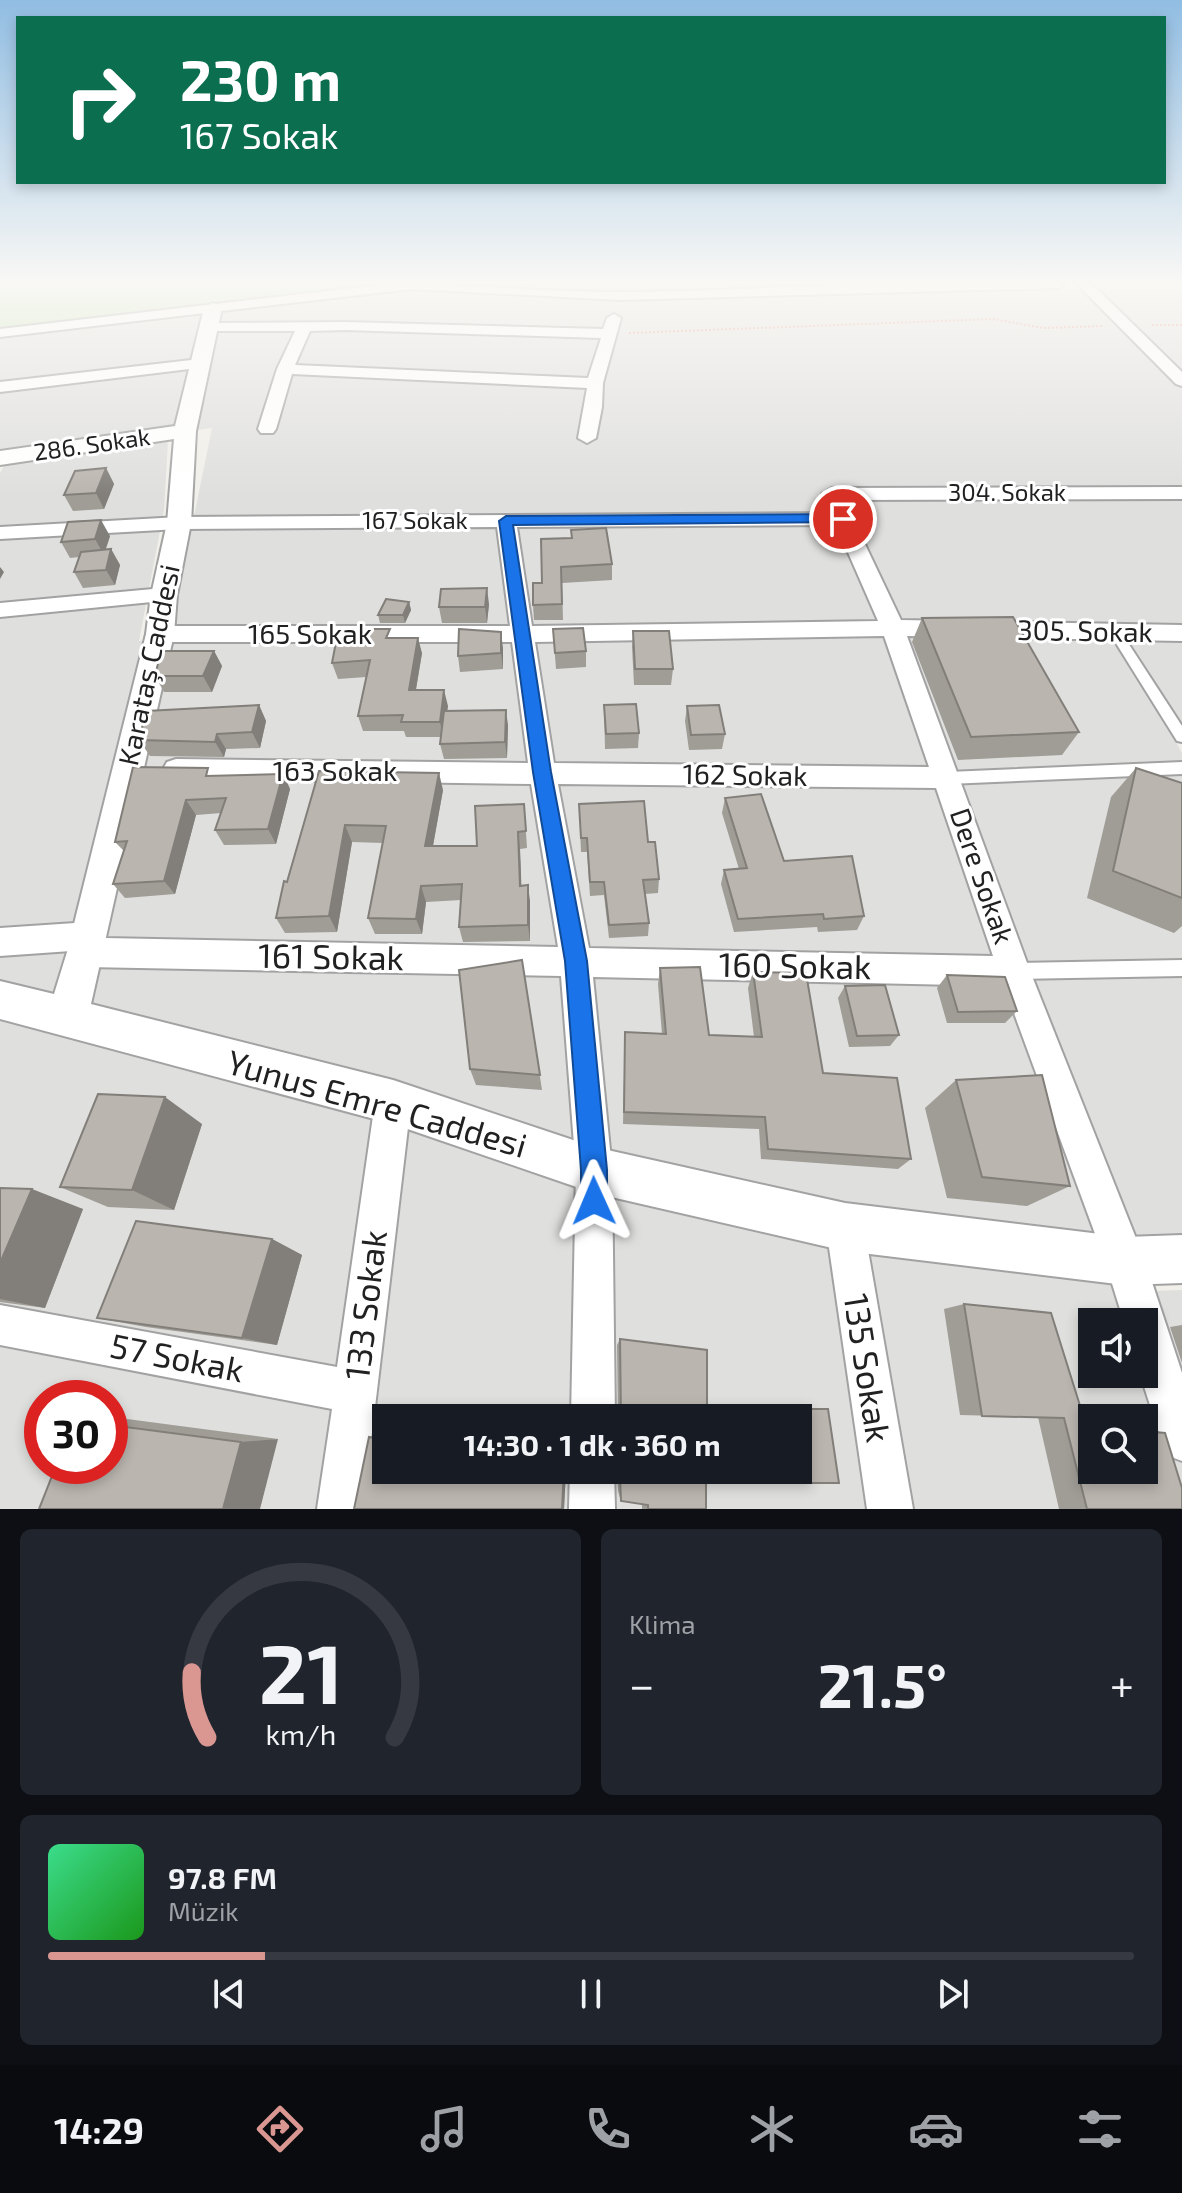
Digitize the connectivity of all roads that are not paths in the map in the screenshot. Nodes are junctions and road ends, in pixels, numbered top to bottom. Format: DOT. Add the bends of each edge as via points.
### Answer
graph roads {
  1 [pos="202,354"];
  2 [pos="292,354"];
  3 [pos="604,354"];
  4 [pos="1155,354"];
  5 [pos="200,364"];
  6 [pos="285,369"];
  7 [pos="1182,381"];
  8 [pos="595,383"];
  9 [pos="0,387"];
  10 [pos="267,429"];
  11 [pos="185,431"];
  12 [pos="587,438"];
  13 [pos="0,458"];
  14 [pos="1182,493"];
  15 [pos="838,506"];
  16 [pos="506,521"];
  17 [pos="179,523"];
  18 [pos="0,533"];
  19 [pos="164,595"];
  20 [pos="2,615"];
  21 [pos="893,628"];
  22 [pos="1115,632"];
  23 [pos="1182,633"];
  24 [pos="160,634"];
  25 [pos="524,634"];
  26 [pos="1182,737"];
  27 [pos="1182,768"];
  28 [pos="128,769"];
  29 [pos="542,772"];
  30 [pos="948,778"];
  31 [pos="0,942"];
  32 [pos="88,944"];
  33 [pos="576,961"];
  34 [pos="1182,968"];
  35 [pos="1014,971"];
  36 [pos="0,1000"];
  37 [pos="67,1019"];
  38 [pos="393,1102"];
  39 [pos="594,1170"];
  40 [pos="845,1227"];
  41 [pos="1182,1259"];
  42 [pos="1125,1261"];
  43 [pos="0,1325"];
  44 [pos="355,1392"];
  45 [pos="593,1404"];
  46 [pos="1182,1439"];
  47 [pos="592,1484"];
  48 [pos="340,1509"];
  49 [pos="592,1509"];
  50 [pos="890,1509"];
  1 -- 5 [label="street, Karataş Caddesi"];
  2 -- 6 [label="street"];
  3 -- 8 [label="street"];
  4 -- 7 [label="street"];
  5 -- 9 [label="street"];
  5 -- 11 [label="street, Karataş Caddesi"];
  6 -- 8 [label="street"];
  6 -- 10 [label="street"];
  8 -- 12 [label="street"];
  11 -- 13 [label="street, 286. Sokak"];
  11 -- 17 [label="street, Karataş Caddesi"];
  14 -- 15 [label="street, 304. Sokak"];
  15 -- 16 [label="street, 167 Sokak"];
  15 -- 21 [label="street, Dere Sokak"];
  16 -- 17 [label="street, 167 Sokak"];
  16 -- 25 [label="street"];
  17 -- 18 [label="street, 167 Sokak"];
  17 -- 19 [label="street, Karataş Caddesi"];
  19 -- 20 [label="street"];
  19 -- 24 [label="street, Karataş Caddesi"];
  21 -- 22 [label="street, 305. Sokak"];
  21 -- 25 [label="street, 165 Sokak"];
  21 -- 30 [label="street, Dere Sokak"];
  22 -- 23 [label="street, 305. Sokak"];
  22 -- 26 [label="lane"];
  24 -- 25 [label="street, 165 Sokak"];
  24 -- 28 [label="street, Karataş Caddesi"];
  25 -- 29 [label="street"];
  27 -- 30 [label="lane"];
  28 -- 29 [label="street, 163 Sokak"];
  28 -- 32 [label="street, Karataş Caddesi"];
  29 -- 30 [label="street, 162 Sokak"];
  29 -- 33 [label="street"];
  30 -- 35 [label="street, Dere Sokak"];
  31 -- 32 [label="street, 161 Sokak"];
  32 -- 33 [label="street, 161 Sokak"];
  32 -- 37 [label="street, Karataş Caddesi"];
  33 -- 35 [label="street, 160 Sokak"];
  33 -- 39 [label="street"];
  34 -- 35 [label="lane"];
  35 -- 42 [label="street, Dere Sokak"];
  36 -- 37 [label="street, Yunus Emre Caddesi"];
  37 -- 38 [label="street, Yunus Emre Caddesi"];
  38 -- 39 [label="street, Yunus Emre Caddesi"];
  38 -- 44 [label="street, 133 Sokak"];
  39 -- 40 [label="street, Yunus Emre Caddesi"];
  39 -- 45 [label="street"];
  40 -- 42 [label="street, Yunus Emre Caddesi"];
  40 -- 50 [label="street, 135 Sokak"];
  41 -- 42 [label="street, Yunus Emre Caddesi"];
  42 -- 46 [label="street, Dere Sokak"];
  43 -- 44 [label="street, 57 Sokak"];
  44 -- 48 [label="street, 133 Sokak"];
  47 -- 49 [label="street"];
}
